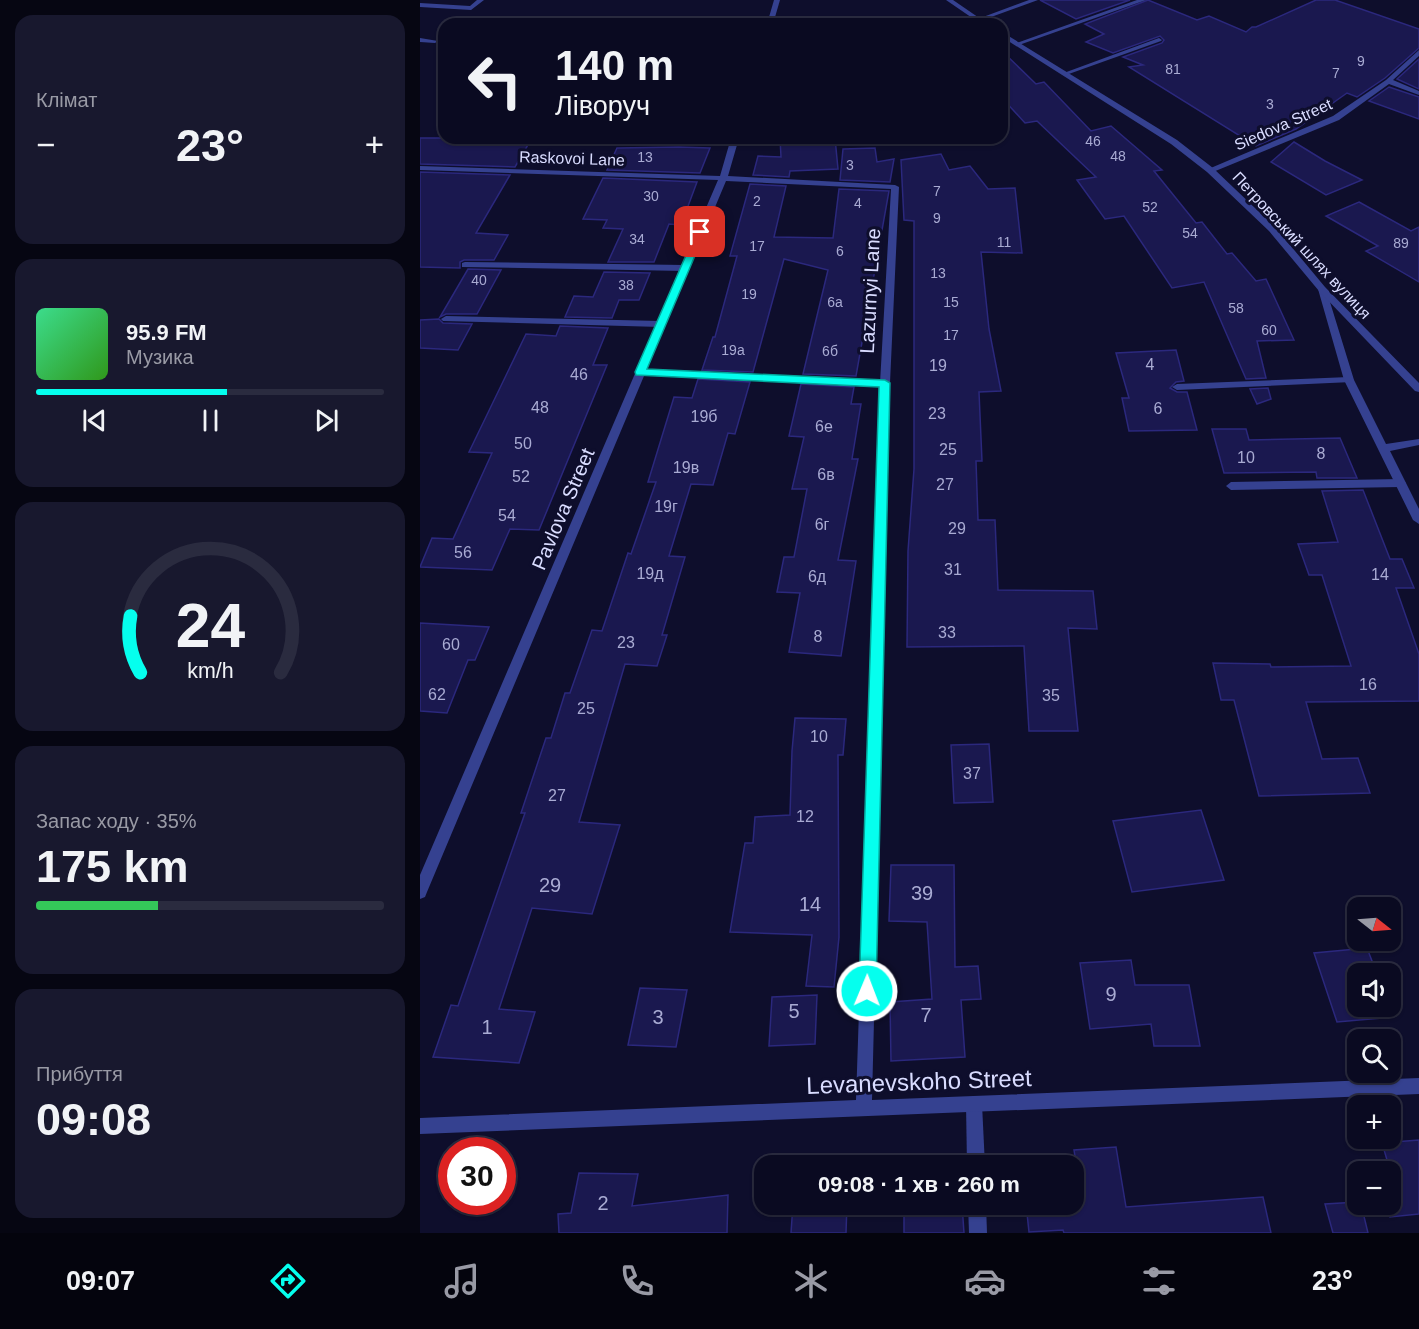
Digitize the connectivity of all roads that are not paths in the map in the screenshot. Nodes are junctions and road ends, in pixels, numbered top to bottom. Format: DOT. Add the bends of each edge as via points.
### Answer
graph roads {
  1 [pos="481,0"];
  2 [pos="777,0"];
  3 [pos="949,0"];
  4 [pos="1035,0"];
  5 [pos="1143,0"];
  6 [pos="420,5"];
  7 [pos="772,18"];
  8 [pos="975,18"];
  9 [pos="984,18"];
  10 [pos="1008,38"];
  11 [pos="420,40"];
  12 [pos="1158,40"];
  13 [pos="435,41"];
  14 [pos="1017,44"];
  15 [pos="1419,52"];
  16 [pos="1064,74"];
  17 [pos="1388,81"];
  18 [pos="1419,93"];
  19 [pos="733,144"];
  20 [pos="420,168"];
  21 [pos="1210,170"];
  22 [pos="723,178"];
  23 [pos="465,266"];
  24 [pos="685,268"];
  25 [pos="1322,289"];
  26 [pos="446,319"];
  27 [pos="661,324"];
  28 [pos="640,372"];
  29 [pos="1349,380"];
  30 [pos="885,383"];
  31 [pos="1177,387"];
  32 [pos="1419,389"];
  33 [pos="1419,442"];
  34 [pos="1384,448"];
  35 [pos="1401,483"];
  36 [pos="1231,486"];
  37 [pos="1419,520"];
  38 [pos="420,892"];
  39 [pos="1419,1086"];
  40 [pos="974,1104"];
  41 [pos="864,1108"];
  42 [pos="420,1126"];
  43 [pos="976,1155"];
  44 [pos="977,1215"];
  45 [pos="978,1233"];
  1 -- 6 [label="street" via="471,8"];
  2 -- 7 [label="street"];
  3 -- 8 [label="street"];
  4 -- 9 [label="street"];
  5 -- 14 [label="street"];
  10 -- 14 [label="street, Петровський шлях вулиця"];
  11 -- 13 [label="street"];
  12 -- 16 [label="street"];
  14 -- 16 [label="street, Петровський шлях вулиця"];
  15 -- 17 [label="street, Siedova Street"];
  16 -- 21 [label="street, Петровський шлях вулиця" via="1174,142"];
  17 -- 18 [label="street"];
  17 -- 21 [label="street, Siedova Street" via="1336,118"];
  19 -- 22 [label="street, Pavlova Street"];
  20 -- 22 [label="street, Raskovoi Lane"];
  21 -- 25 [label="street, Петровський шлях вулиця" via="1272,229"];
  22 -- 24 [label="street, Pavlova Street"];
  22 -- 30 [label="street, Lazurnyi Lane" via="895,187"];
  23 -- 24 [label="street"];
  24 -- 27 [label="street, Pavlova Street"];
  25 -- 29 [label="street"];
  25 -- 32 [label="street, Петровський шлях вулиця"];
  26 -- 27 [label="street"];
  27 -- 28 [label="street, Pavlova Street"];
  28 -- 30 [label="street"];
  28 -- 38 [label="street, Pavlova Street"];
  29 -- 31 [label="street"];
  29 -- 34 [label="street"];
  30 -- 41 [label="street, Lazurnyi Lane"];
  33 -- 34 [label="street"];
  34 -- 35 [label="street"];
  35 -- 36 [label="street"];
  35 -- 37 [label="street"];
  39 -- 40 [label="street, Levanevskoho Street"];
  40 -- 41 [label="street, Levanevskoho Street"];
  40 -- 43 [label="street"];
  41 -- 42 [label="street, Levanevskoho Street"];
  44 -- 45 [label="street"];
}
